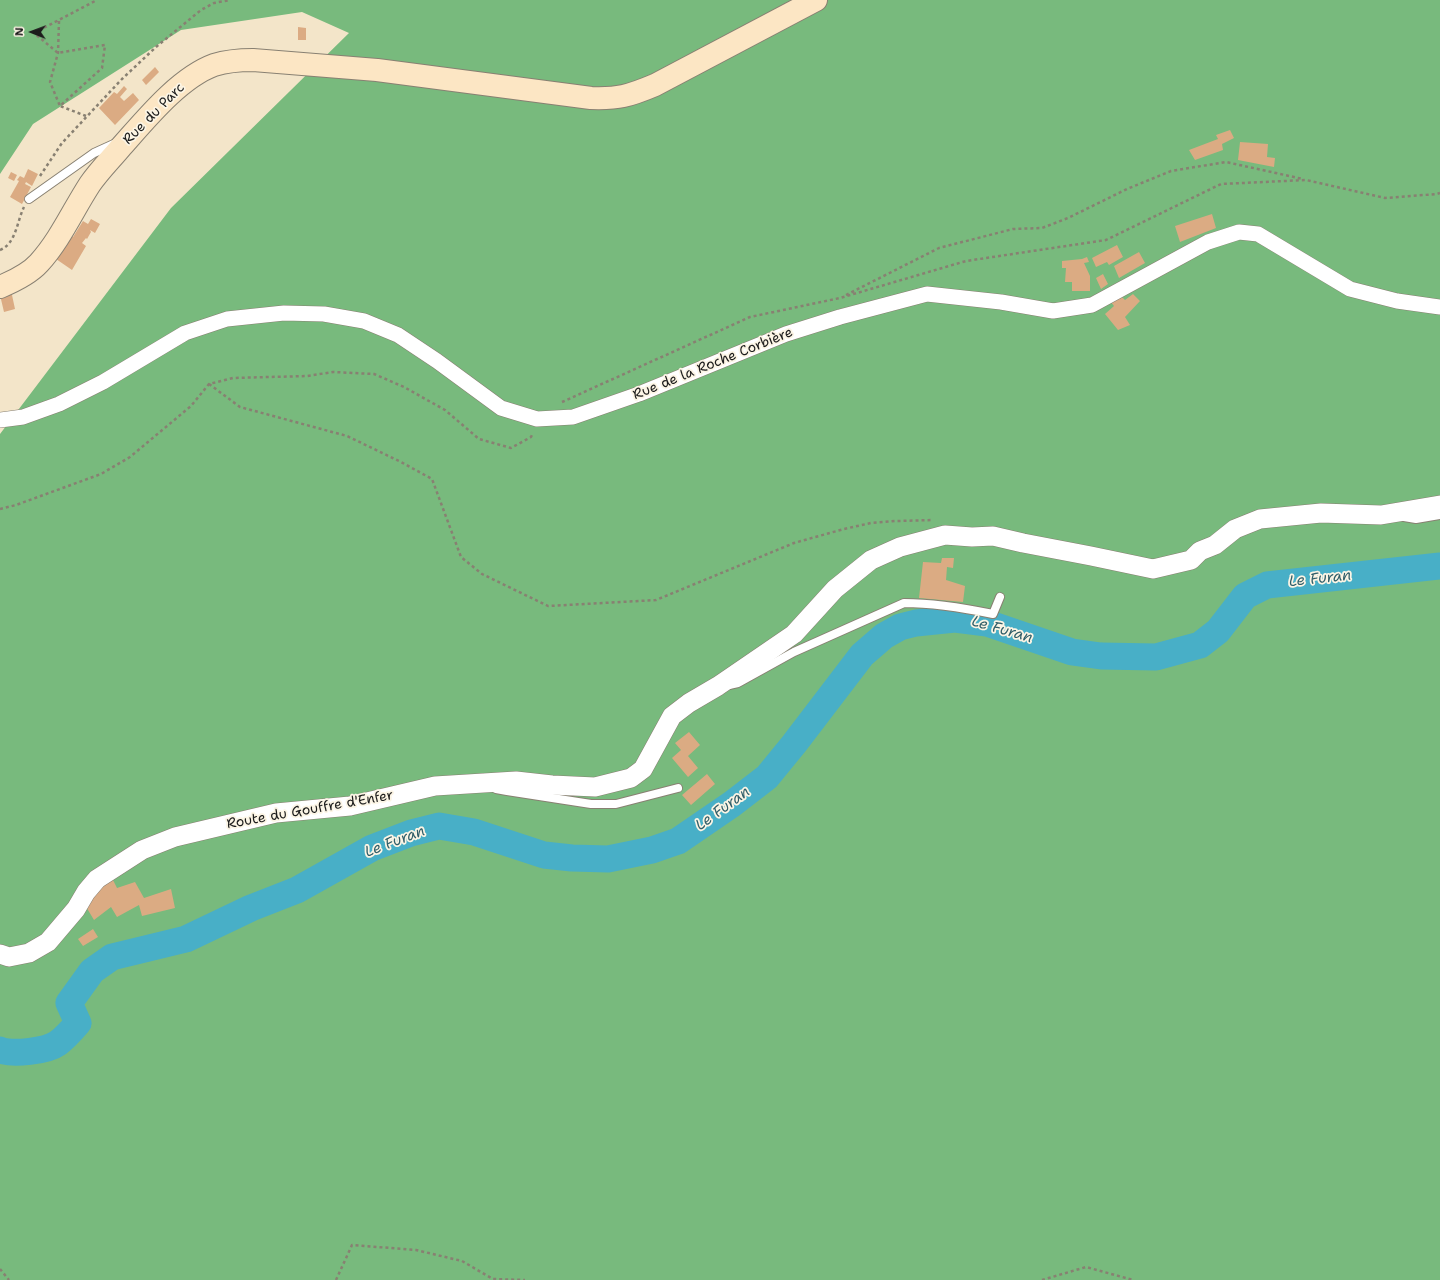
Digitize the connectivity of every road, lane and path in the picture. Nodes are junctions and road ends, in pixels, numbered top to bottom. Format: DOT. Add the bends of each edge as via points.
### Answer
graph roads {
  1 [pos="97,0"];
  2 [pos="230,0"];
  3 [pos="816,0"];
  4 [pos="59,20"];
  5 [pos="58,53"];
  6 [pos="60,106"];
  7 [pos="86,116"];
  8 [pos="131,136"];
  9 [pos="1306,180"];
  10 [pos="1221,184"];
  11 [pos="1440,193"];
  12 [pos="29,199"];
  13 [pos="0,250"];
  14 [pos="0,287"];
  15 [pos="840,298"];
  16 [pos="1440,307"];
  17 [pos="209,384"];
  18 [pos="537,419"];
  19 [pos="0,420"];
  20 [pos="1440,505"];
  21 [pos="0,509"];
  22 [pos="1386,515"];
  23 [pos="1440,516"];
  24 [pos="940,520"];
  25 [pos="1000,597"];
  26 [pos="718,686"];
  27 [pos="474,783"];
  28 [pos="678,788"];
  29 [pos="0,954"];
  30 [pos="0,1269"];
  31 [pos="9,1280"];
  32 [pos="336,1280"];
  33 [pos="525,1280"];
  34 [pos="1042,1280"];
  35 [pos="1133,1280"];
  1 -- 4 [label="path"];
  2 -- 7 [label="path" via="214,3 187,20 122,79"];
  3 -- 8 [label="main road, Rue du Parc" via="655,86 630,95 591,98 377,70 234,60 214,66 176,89"];
  4 -- 5 [label="path"];
  4 -- 5 [label="path" via="34,33"];
  5 -- 6 [label="path" via="50,82"];
  5 -- 6 [label="path" via="105,45 102,68"];
  6 -- 7 [label="path"];
  7 -- 12 [label="path" via="62,143"];
  8 -- 12 [label="lane" via="94,153"];
  8 -- 14 [label="main road, Rue du Parc" via="91,183 38,265"];
  9 -- 10 [label="path"];
  9 -- 11 [label="path" via="1385,198"];
  9 -- 15 [label="path" via="1226,162 1171,172 1042,228 1014,229 939,248"];
  12 -- 13 [label="path" via="12,241"];
  16 -- 18 [label="street, Rue de la Roche Corbière" via="1396,301 1350,289 1258,234 1239,232 1208,242 1092,305 1053,311 927,294 786,334 639,394 573,417"];
  17 -- 18 [label="path" via="233,378 307,376 333,372 374,374 445,410 479,439 511,448 531,437"];
  17 -- 21 [label="path" via="191,406 130,457 101,474"];
  17 -- 24 [label="path" via="240,407 347,436 432,480 461,557 482,574 548,606 656,600 794,543 871,523"];
  18 -- 19 [label="street, Rue de la Roche Corbière" via="501,408 398,335 364,321 324,314 284,313 227,319 185,333 103,382 59,404 23,417"];
  20 -- 22 [label="street, Route du Gouffre d'Enfer"];
  22 -- 23 [label="lane" via="1416,519"];
  22 -- 26 [label="street, Route du Gouffre d'Enfer" via="1321,513 1260,519 1235,529 1215,545 1200,551 1191,560 1153,569 993,536 946,535 900,547 871,560 835,589 794,634"];
  25 -- 26 [label="lane" via="993,614 960,607 904,603 794,652 738,683"];
  26 -- 27 [label="street, Route du Gouffre d'Enfer" via="672,716 643,769 631,778 595,787 516,782"];
  27 -- 28 [label="lane" via="507,792 591,804 616,804"];
  27 -- 29 [label="street, Route du Gouffre d'Enfer" via="435,786 350,806 276,813 175,837 142,850 97,879 48,942 29,953 9,957"];
  30 -- 31 [label="path"];
  32 -- 33 [label="path" via="352,1245 416,1250 462,1261 493,1279"];
  34 -- 35 [label="path" via="1086,1267"];
}
